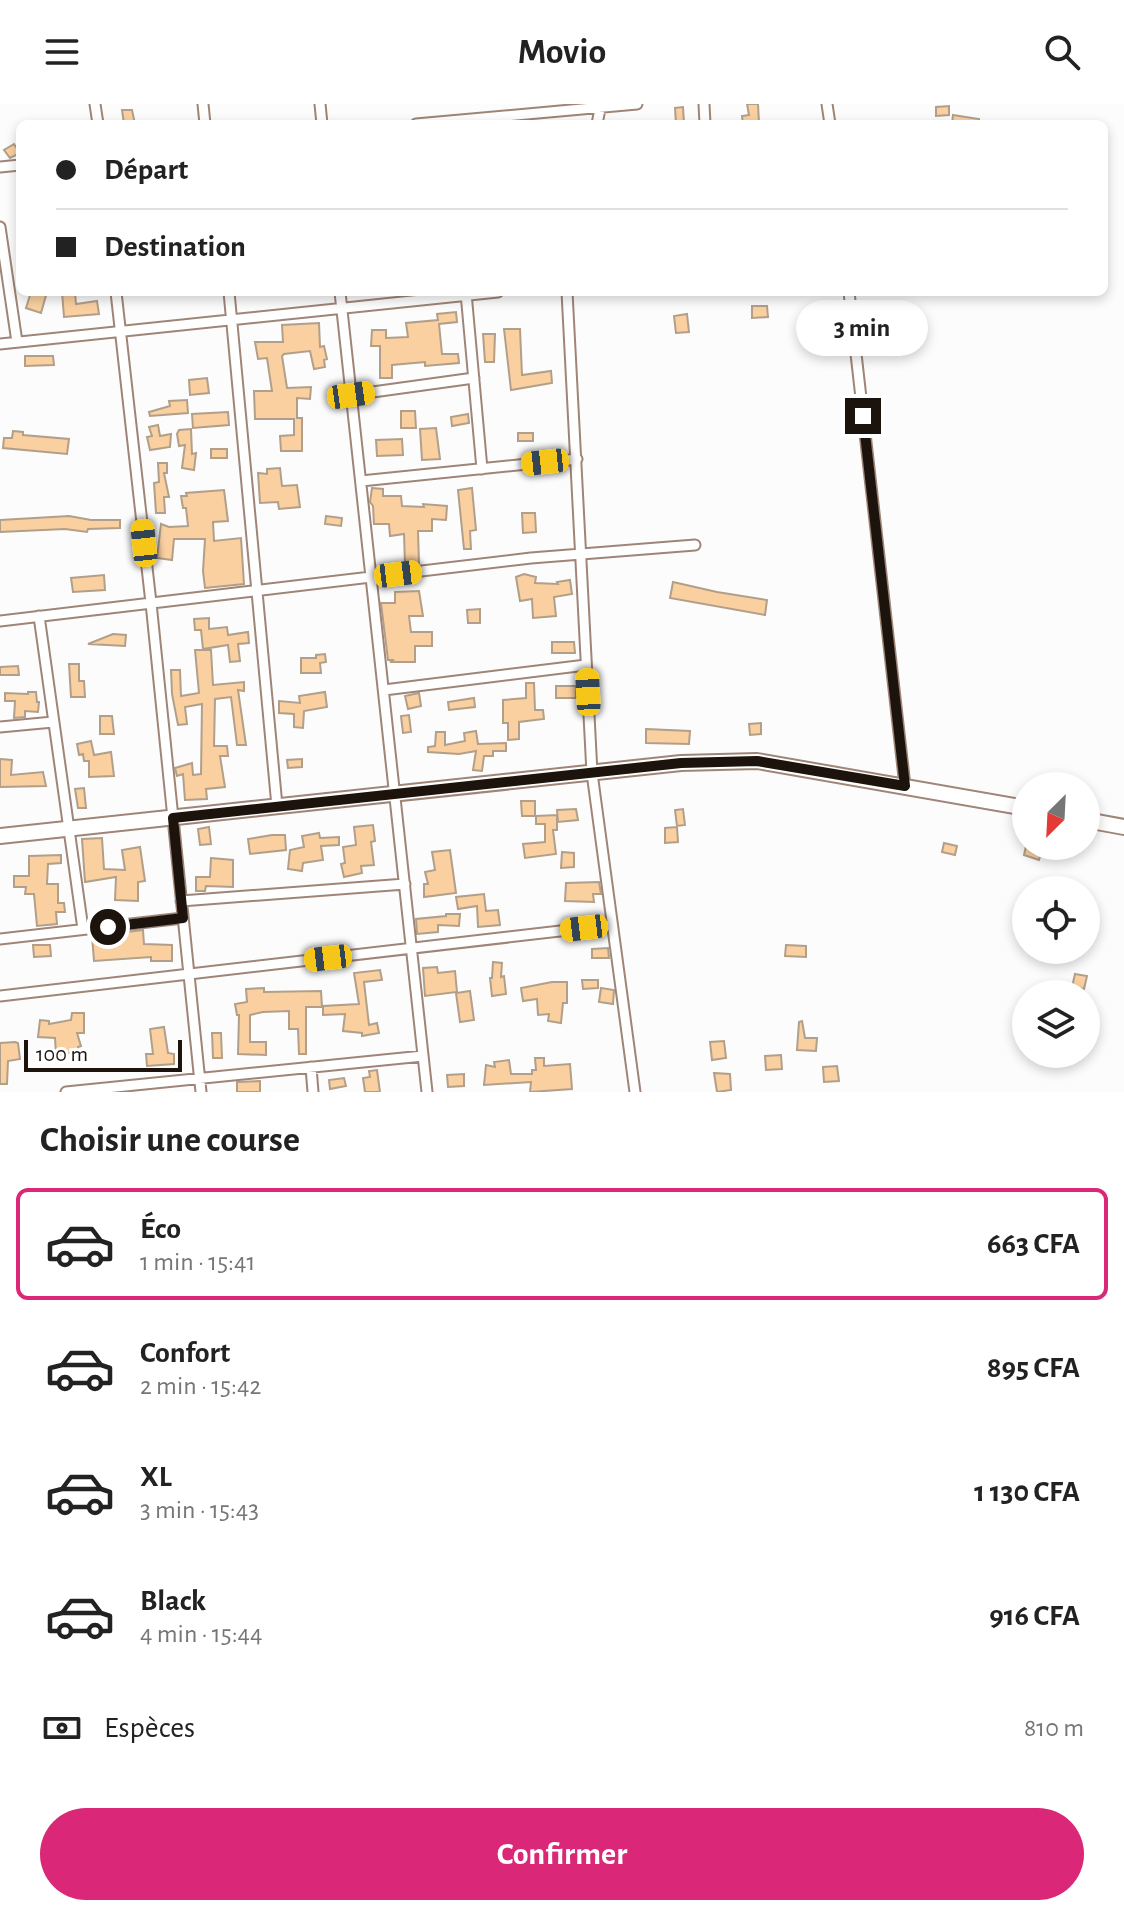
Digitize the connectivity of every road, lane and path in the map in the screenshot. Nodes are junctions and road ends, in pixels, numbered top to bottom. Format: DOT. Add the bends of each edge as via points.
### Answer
graph roads {
  1 [pos="637,104"];
  2 [pos="600,106"];
  3 [pos="536,108"];
  4 [pos="462,120"];
  5 [pos="0,227"];
  6 [pos="2,255"];
  7 [pos="116,296"];
  8 [pos="230,296"];
  9 [pos="340,296"];
  10 [pos="448,296"];
  11 [pos="466,296"];
  12 [pos="567,296"];
  13 [pos="849,296"];
  14 [pos="342,308"];
  15 [pos="233,320"];
  16 [pos="120,331"];
  17 [pos="17,342"];
  18 [pos="0,344"];
  19 [pos="474,378"];
  20 [pos="351,395"];
  21 [pos="577,459"];
  22 [pos="482,469"];
  23 [pos="361,481"];
  24 [pos="695,545"];
  25 [pos="581,554"];
  26 [pos="371,577"];
  27 [pos="255,591"];
  28 [pos="151,603"];
  29 [pos="39,616"];
  30 [pos="0,621"];
  31 [pos="586,665"];
  32 [pos="384,690"];
  33 [pos="53,722"];
  34 [pos="0,727"];
  35 [pos="592,773"];
  36 [pos="905,786"];
  37 [pos="395,794"];
  38 [pos="1012,805"];
  39 [pos="277,806"];
  40 [pos="173,818"];
  41 [pos="1100,823"];
  42 [pos="1124,827"];
  43 [pos="69,829"];
  44 [pos="0,836"];
  45 [pos="405,884"];
  46 [pos="181,901"];
  47 [pos="183,918"];
  48 [pos="612,925"];
  49 [pos="83,929"];
  50 [pos="0,939"];
  51 [pos="412,949"];
  52 [pos="189,974"];
  53 [pos="0,996"];
  54 [pos="423,1056"];
  55 [pos="311,1067"];
  56 [pos="200,1078"];
  57 [pos="96,1090"];
  58 [pos="66,1092"];
  59 [pos="201,1092"];
  60 [pos="313,1092"];
  61 [pos="427,1092"];
  62 [pos="635,1092"];
  1 -- 2 [label="street"];
  2 -- 3 [label="street"];
  3 -- 4 [label="street"];
  5 -- 6 [label="street"];
  6 -- 17 [label="street"];
  7 -- 16 [label="street"];
  8 -- 15 [label="street"];
  9 -- 14 [label="street"];
  10 -- 14 [label="street"];
  11 -- 19 [label="street"];
  12 -- 21 [label="street"];
  13 -- 36 [label="street"];
  14 -- 15 [label="street"];
  14 -- 20 [label="street"];
  15 -- 16 [label="street"];
  15 -- 27 [label="street"];
  16 -- 17 [label="street"];
  16 -- 28 [label="street"];
  17 -- 18 [label="street"];
  19 -- 20 [label="street"];
  19 -- 22 [label="street"];
  20 -- 23 [label="street"];
  21 -- 22 [label="street"];
  21 -- 25 [label="street"];
  22 -- 23 [label="street"];
  23 -- 26 [label="street"];
  24 -- 25 [label="street"];
  25 -- 26 [label="street"];
  25 -- 31 [label="street"];
  26 -- 27 [label="street"];
  26 -- 32 [label="street"];
  27 -- 28 [label="street"];
  27 -- 39 [label="street"];
  28 -- 29 [label="street"];
  28 -- 40 [label="street"];
  29 -- 30 [label="street"];
  29 -- 33 [label="street"];
  31 -- 32 [label="street"];
  31 -- 35 [label="street"];
  32 -- 37 [label="street"];
  33 -- 34 [label="street"];
  33 -- 43 [label="street"];
  35 -- 36 [label="street" via="757,761"];
  35 -- 37 [label="street"];
  35 -- 48 [label="street"];
  36 -- 38 [label="street"];
  37 -- 39 [label="street"];
  37 -- 45 [label="street"];
  39 -- 40 [label="street"];
  40 -- 43 [label="street"];
  40 -- 46 [label="street"];
  41 -- 42 [label="street"];
  43 -- 44 [label="street"];
  43 -- 49 [label="street"];
  45 -- 46 [label="street"];
  45 -- 51 [label="street"];
  46 -- 47 [label="street"];
  47 -- 49 [label="street"];
  47 -- 52 [label="street"];
  48 -- 51 [label="street"];
  48 -- 62 [label="street"];
  49 -- 50 [label="street"];
  51 -- 52 [label="street"];
  51 -- 54 [label="street"];
  52 -- 53 [label="street"];
  52 -- 56 [label="street"];
  54 -- 55 [label="street"];
  54 -- 61 [label="street"];
  55 -- 56 [label="street"];
  55 -- 60 [label="street"];
  56 -- 57 [label="street"];
  56 -- 59 [label="street"];
  57 -- 58 [label="street"];
}
